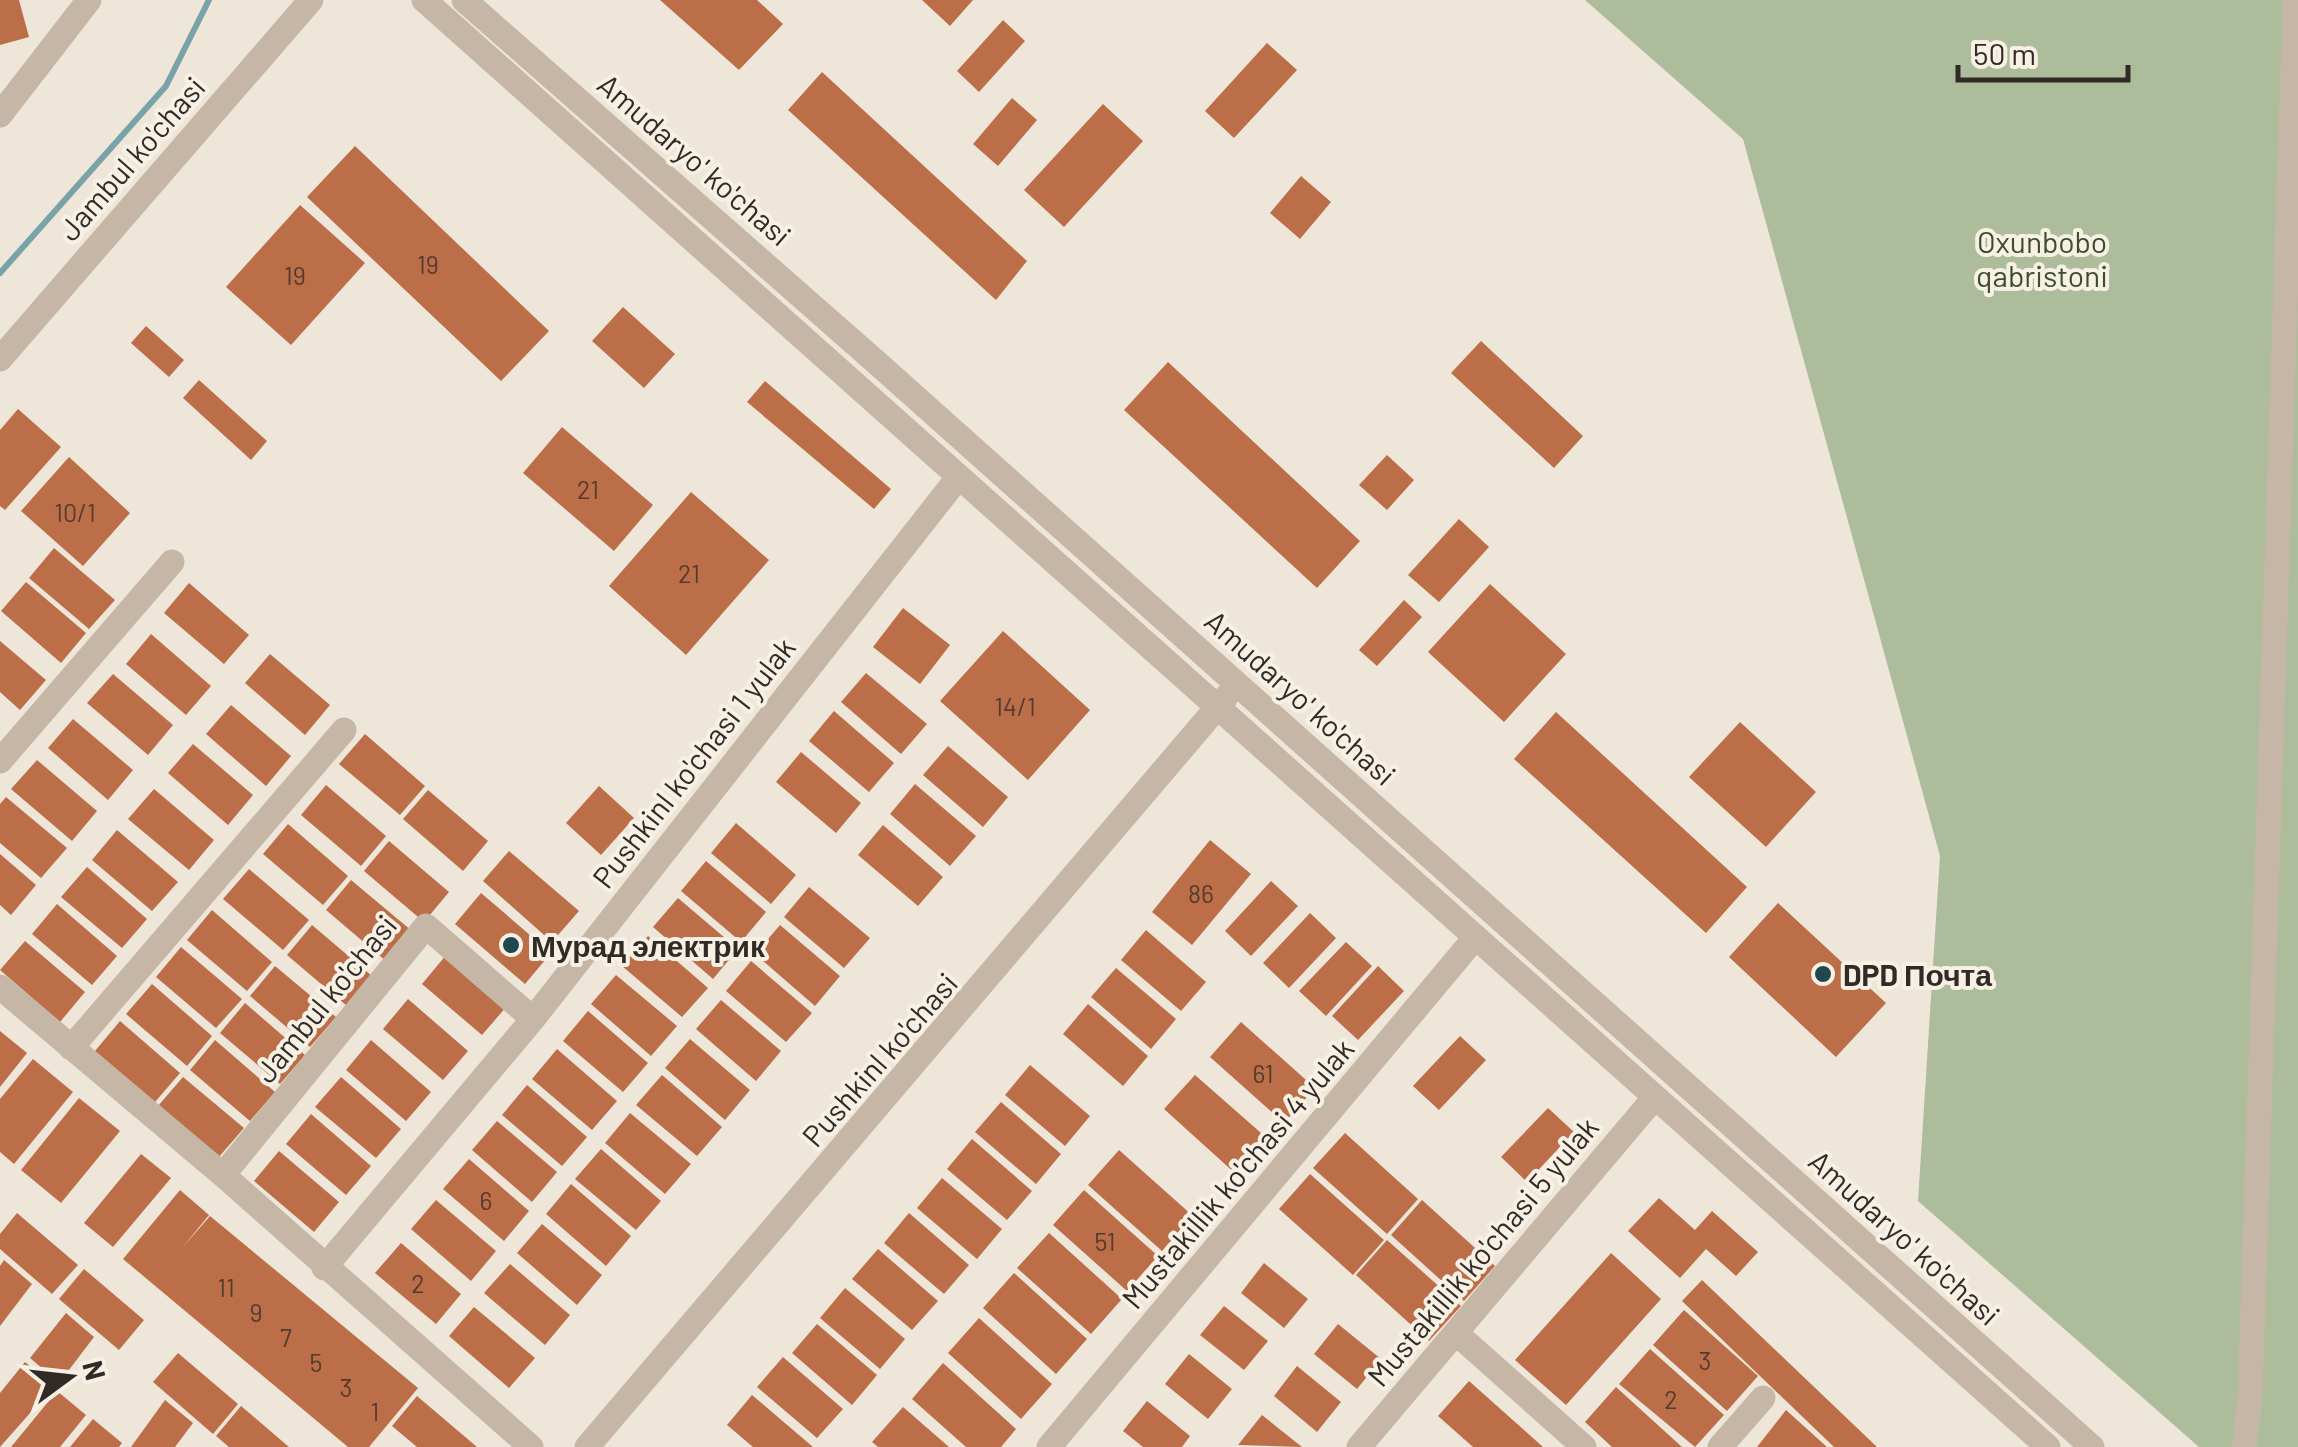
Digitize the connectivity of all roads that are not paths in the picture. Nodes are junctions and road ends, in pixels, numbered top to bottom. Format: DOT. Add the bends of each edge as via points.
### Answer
graph roads {
  1 [pos="88,0"];
  2 [pos="311,0"];
  3 [pos="424,0"];
  4 [pos="464,0"];
  5 [pos="2295,0"];
  6 [pos="0,115"];
  7 [pos="0,359"];
  8 [pos="957,480"];
  9 [pos="172,562"];
  10 [pos="1237,684"];
  11 [pos="1216,710"];
  12 [pos="344,730"];
  13 [pos="0,761"];
  14 [pos="1474,939"];
  15 [pos="0,986"];
  16 [pos="533,1019"];
  17 [pos="71,1048"];
  18 [pos="1655,1097"];
  19 [pos="223,1175"];
  20 [pos="324,1268"];
  21 [pos="1456,1333"];
  22 [pos="1762,1398"];
  23 [pos="531,1447"];
  24 [pos="587,1447"];
  25 [pos="1049,1447"];
  26 [pos="1358,1447"];
  27 [pos="1584,1447"];
  28 [pos="1720,1447"];
  29 [pos="2048,1447"];
  30 [pos="2092,1447"];
  31 [pos="2244,1447"];
  1 -- 6 [label="street"];
  2 -- 7 [label="street, Jambul ko'chasi"];
  3 -- 8 [label="street"];
  4 -- 10 [label="street, Amudaryo' ko'chasi"];
  5 -- 31 [label="street"];
  8 -- 11 [label="street"];
  8 -- 16 [label="street, Pushkinl ko'chasi 1 yulak"];
  9 -- 13 [label="street"];
  10 -- 11 [label="street, Pushkinl ko'chasi"];
  10 -- 30 [label="street, Amudaryo' ko'chasi"];
  11 -- 14 [label="street"];
  11 -- 24 [label="street, Pushkinl ko'chasi"];
  12 -- 17 [label="street"];
  14 -- 18 [label="street"];
  14 -- 25 [label="street, Mustakillik ko'chasi 4 yulak"];
  15 -- 17 [label="street"];
  16 -- 19 [label="street, Jambul ko'chasi" via="426,926"];
  16 -- 20 [label="street, Pushkinl ko'chasi 1 yulak"];
  17 -- 19 [label="street"];
  18 -- 21 [label="street, Mustakillik ko'chasi 5 yulak"];
  18 -- 29 [label="street"];
  19 -- 20 [label="street"];
  20 -- 23 [label="street"];
  21 -- 26 [label="street, Mustakillik ko'chasi 5 yulak"];
  21 -- 27 [label="street"];
  22 -- 28 [label="street"];
}
